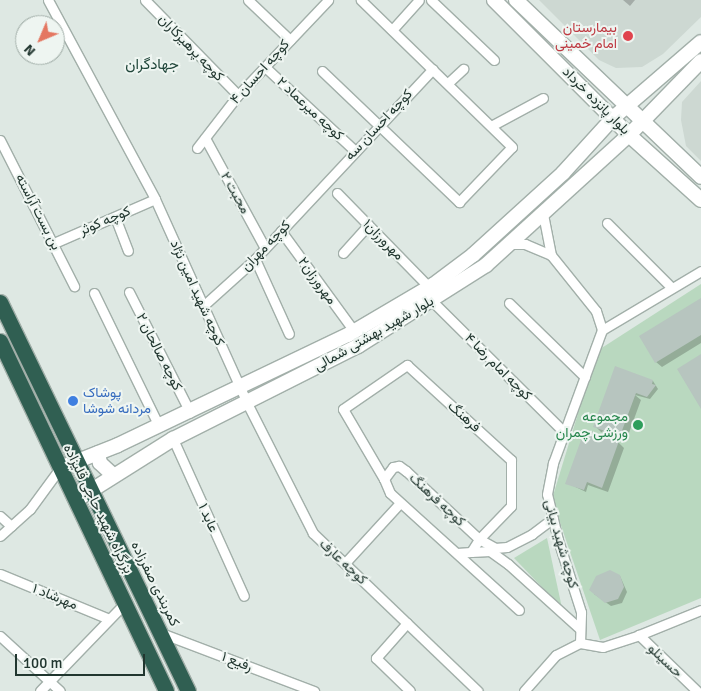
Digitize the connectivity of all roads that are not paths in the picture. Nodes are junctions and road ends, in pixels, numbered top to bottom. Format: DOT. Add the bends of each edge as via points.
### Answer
graph roads {
  1 [pos="48,0"];
  2 [pos="145,0"];
  3 [pos="160,0"];
  4 [pos="248,0"];
  5 [pos="328,0"];
  6 [pos="361,0"];
  7 [pos="419,0"];
  8 [pos="431,0"];
  9 [pos="494,0"];
  10 [pos="516,0"];
  11 [pos="153,8"];
  12 [pos="392,30"];
  13 [pos="290,40"];
  14 [pos="701,42"];
  15 [pos="494,60"];
  16 [pos="701,61"];
  17 [pos="265,67"];
  18 [pos="433,68"];
  19 [pos="463,69"];
  20 [pos="671,69"];
  21 [pos="322,70"];
  22 [pos="682,81"];
  23 [pos="448,83"];
  24 [pos="238,95"];
  25 [pos="543,98"];
  26 [pos="628,105"];
  27 [pos="613,118"];
  28 [pos="644,121"];
  29 [pos="379,125"];
  30 [pos="491,126"];
  31 [pos="630,135"];
  32 [pos="205,138"];
  33 [pos="0,140"];
  34 [pos="197,148"];
  35 [pos="355,151"];
  36 [pos="581,152"];
  37 [pos="597,164"];
  38 [pos="701,177"];
  39 [pos="325,183"];
  40 [pos="337,193"];
  41 [pos="155,199"];
  42 [pos="701,200"];
  43 [pos="542,214"];
  44 [pos="115,217"];
  45 [pos="607,223"];
  46 [pos="368,225"];
  47 [pos="281,230"];
  48 [pos="54,243"];
  49 [pos="508,244"];
  50 [pos="265,248"];
  51 [pos="128,251"];
  52 [pos="343,253"];
  53 [pos="551,255"];
  54 [pos="255,259"];
  55 [pos="701,271"];
  56 [pos="74,286"];
  57 [pos="671,287"];
  58 [pos="129,292"];
  59 [pos="94,293"];
  60 [pos="431,294"];
  61 [pos="0,302"];
  62 [pos="509,303"];
  63 [pos="203,306"];
  64 [pos="602,330"];
  65 [pos="354,331"];
  66 [pos="289,334"];
  67 [pos="0,341"];
  68 [pos="584,377"];
  69 [pos="240,387"];
  70 [pos="247,403"];
  71 [pos="190,412"];
  72 [pos="159,426"];
  73 [pos="564,432"];
  74 [pos="173,439"];
  75 [pos="98,452"];
  76 [pos="75,460"];
  77 [pos="60,468"];
  78 [pos="112,474"];
  79 [pos="384,479"];
  80 [pos="92,493"];
  81 [pos="76,500"];
  82 [pos="400,503"];
  83 [pos="0,516"];
  84 [pos="553,518"];
  85 [pos="12,526"];
  86 [pos="0,536"];
  87 [pos="478,539"];
  88 [pos="472,552"];
  89 [pos="457,553"];
  90 [pos="345,563"];
  91 [pos="0,574"];
  92 [pos="244,596"];
  93 [pos="126,602"];
  94 [pos="519,610"];
  95 [pos="701,610"];
  96 [pos="109,619"];
  97 [pos="407,623"];
  98 [pos="580,628"];
  99 [pos="161,633"];
  100 [pos="639,635"];
  101 [pos="0,636"];
  102 [pos="580,643"];
  103 [pos="48,680"];
  104 [pos="40,691"];
  105 [pos="60,691"];
  106 [pos="166,691"];
  107 [pos="188,691"];
  108 [pos="314,691"];
  109 [pos="410,691"];
  110 [pos="478,691"];
  111 [pos="524,691"];
  112 [pos="696,691"];
  1 -- 41 [label="street, کوچه شهید امین نژاد"];
  2 -- 11 [label="street, کوچه پرهیزکاران"];
  3 -- 11 [label="street"];
  4 -- 13 [label="street"];
  5 -- 13 [label="street, کوچه احسان ۴"];
  6 -- 12 [label="street"];
  7 -- 12 [label="street"];
  8 -- 15 [label="street"];
  9 -- 27 [label="main road, بلوار پانزده خرداد"];
  10 -- 26 [label="main road, بلوار پانزده خرداد"];
  11 -- 24 [label="street, کوچه پرهیزکاران"];
  12 -- 18 [label="street"];
  13 -- 17 [label="street, کوچه احسان ۴"];
  14 -- 20 [label="main road, بلوار شهید بهشتی شمالی"];
  16 -- 22 [label="main road, بلوار شهید بهشتی شمالی"];
  17 -- 24 [label="street, کوچه احسان ۴"];
  17 -- 35 [label="street, کوچه میرعماد ۲"];
  18 -- 23 [label="street"];
  18 -- 29 [label="street, کوچه احسان سه"];
  19 -- 23 [label="street"];
  20 -- 22 [label="main road"];
  20 -- 26 [label="main road, بلوار شهید بهشتی شمالی"];
  21 -- 29 [label="street"];
  22 -- 28 [label="main road, بلوار شهید بهشتی شمالی"];
  23 -- 30 [label="street"];
  24 -- 32 [label="street, کوچه احسان ۴"];
  25 -- 30 [label="street"];
  26 -- 27 [label="main road, بلوار شهید بهشتی شمالی"];
  26 -- 28 [label="main road, بلوار پانزده خرداد"];
  27 -- 31 [label="main road, بلوار پانزده خرداد"];
  27 -- 36 [label="main road, بلوار شهید بهشتی شمالی"];
  28 -- 31 [label="main road, بلوار شهید بهشتی شمالی"];
  28 -- 38 [label="main road, بلوار پانزده خرداد"];
  29 -- 30 [label="street" via="459,202 512,146"];
  29 -- 35 [label="street, کوچه احسان سه"];
  31 -- 37 [label="main road, بلوار شهید بهشتی شمالی"];
  31 -- 42 [label="main road, بلوار پانزده خرداد"];
  32 -- 34 [label="street, کوچه احسان ۴"];
  32 -- 50 [label="street, محبت ۲"];
  33 -- 48 [label="street, بن بست آراسته"];
  35 -- 39 [label="street, کوچه احسان سه"];
  36 -- 37 [label="main road" via="592,152"];
  36 -- 60 [label="main road, بلوار شهید بهشتی شمالی" via="563,173"];
  37 -- 43 [label="main road, بلوار شهید بهشتی شمالی"];
  39 -- 47 [label="street, کوچه مهران"];
  40 -- 46 [label="street, مهرورزان۱"];
  41 -- 44 [label="street, کوچه کوثر"];
  41 -- 63 [label="street, کوچه شهید امین نژاد"];
  43 -- 49 [label="main road, بلوار شهید بهشتی شمالی"];
  43 -- 53 [label="street"];
  44 -- 48 [label="street, کوچه کوثر"];
  44 -- 51 [label="street"];
  45 -- 57 [label="street"];
  46 -- 52 [label="street"];
  46 -- 60 [label="street, مهرورزان۱"];
  47 -- 50 [label="street, کوچه مهران"];
  47 -- 65 [label="street, مهرورزان۲"];
  48 -- 56 [label="street, بن بست آراسته"];
  49 -- 53 [label="street" via="525,244"];
  49 -- 60 [label="main road, بلوار شهید بهشتی شمالی" via="486,265"];
  50 -- 54 [label="street, کوچه مهران"];
  53 -- 64 [label="street" via="596,311"];
  54 -- 63 [label="street, کوچه مهران"];
  54 -- 66 [label="street"];
  55 -- 57 [label="street"];
  57 -- 64 [label="street"];
  58 -- 71 [label="street, کوچه صالحان ۲"];
  59 -- 72 [label="street"];
  60 -- 65 [label="main road, بلوار شهید بهشتی شمالی"];
  60 -- 70 [label="main road, بلوار شهید بهشتی شمالی" via="358,346"];
  60 -- 73 [label="street, کوچه امام رضا ۴"];
  61 -- 76 [label="highway, بزرگراه شهید حاجی قلیزاده"];
  62 -- 68 [label="street"];
  63 -- 69 [label="street, کوچه شهید امین نژاد"];
  64 -- 68 [label="street, کوچه شهید بیانی"];
  65 -- 69 [label="main road, بلوار شهید بهشتی شمالی"];
  67 -- 77 [label="highway, بزرگراه شهید حاجی قلیزاده"];
  68 -- 73 [label="street, کوچه شهید بیانی"];
  69 -- 70 [label="street, کوچه شهید امین نژاد"];
  69 -- 71 [label="main road, بلوار شهید بهشتی شمالی"];
  70 -- 74 [label="main road, بلوار شهید بهشتی شمالی"];
  70 -- 90 [label="street, کوچه عارف" via="313,534"];
  71 -- 72 [label="main road, بلوار شهید بهشتی شمالی"];
  72 -- 75 [label="main road, بلوار شهید بهشتی شمالی"];
  73 -- 84 [label="street, کوچه شهید بیانی" via="547,494"];
  74 -- 78 [label="main road, بلوار شهید بهشتی شمالی"];
  74 -- 92 [label="street, عابد ۱"];
  75 -- 76 [label="main road, بلوار شهید بهشتی شمالی"];
  75 -- 78 [label="main road" via="100,462"];
  76 -- 77 [label="main road, بلوار شهید بهشتی شمالی"];
  76 -- 80 [label="highway, بزرگراه شهید حاجی قلیزاده"];
  77 -- 81 [label="highway, بزرگراه شهید حاجی قلیزاده"];
  77 -- 85 [label="street" via="30,509"];
  78 -- 80 [label="main road, بلوار شهید بهشتی شمالی"];
  79 -- 82 [label="street, کوچه فرهنگ" via="390,493"];
  79 -- 87 [label="street, کوچه فرهنگ" via="392,467 398,466"];
  79 -- 87 [label="street, فرهنگ" via="343,409 407,365 511,460 511,506"];
  80 -- 81 [label="main road, بلوار شهید بهشتی شمالی"];
  80 -- 99 [label="highway, کمربندی صفرزاده"];
  81 -- 93 [label="highway, بزرگراه شهید حاجی قلیزاده"];
  82 -- 89 [label="street, کوچه فرهنگ"];
  82 -- 90 [label="street"];
  83 -- 85 [label="street"];
  84 -- 87 [label="street" via="507,547 495,548"];
  84 -- 98 [label="street, کوچه شهید بیانی" via="581,612"];
  85 -- 86 [label="street"];
  87 -- 88 [label="street"];
  88 -- 89 [label="street"];
  88 -- 98 [label="street" via="490,551"];
  89 -- 94 [label="street, کوچه فرهنگ"];
  90 -- 97 [label="street, کوچه عارف"];
  91 -- 96 [label="street, مهرشاد ۱"];
  93 -- 96 [label="street"];
  93 -- 106 [label="highway, بزرگراه شهید حاجی قلیزاده"];
  95 -- 100 [label="street, حسینلو"];
  96 -- 103 [label="street"];
  97 -- 109 [label="street" via="376,658"];
  97 -- 110 [label="street, کوچه عارف"];
  98 -- 102 [label="street, کوچه شهید بیانی"];
  99 -- 107 [label="highway, کمربندی صفرزاده"];
  99 -- 108 [label="street, رفیع ۱"];
  100 -- 102 [label="street" via="603,647"];
  100 -- 112 [label="street, حسینلو"];
  101 -- 103 [label="street"];
  102 -- 111 [label="street" via="556,655"];
  103 -- 104 [label="street"];
  103 -- 105 [label="street"];
}
